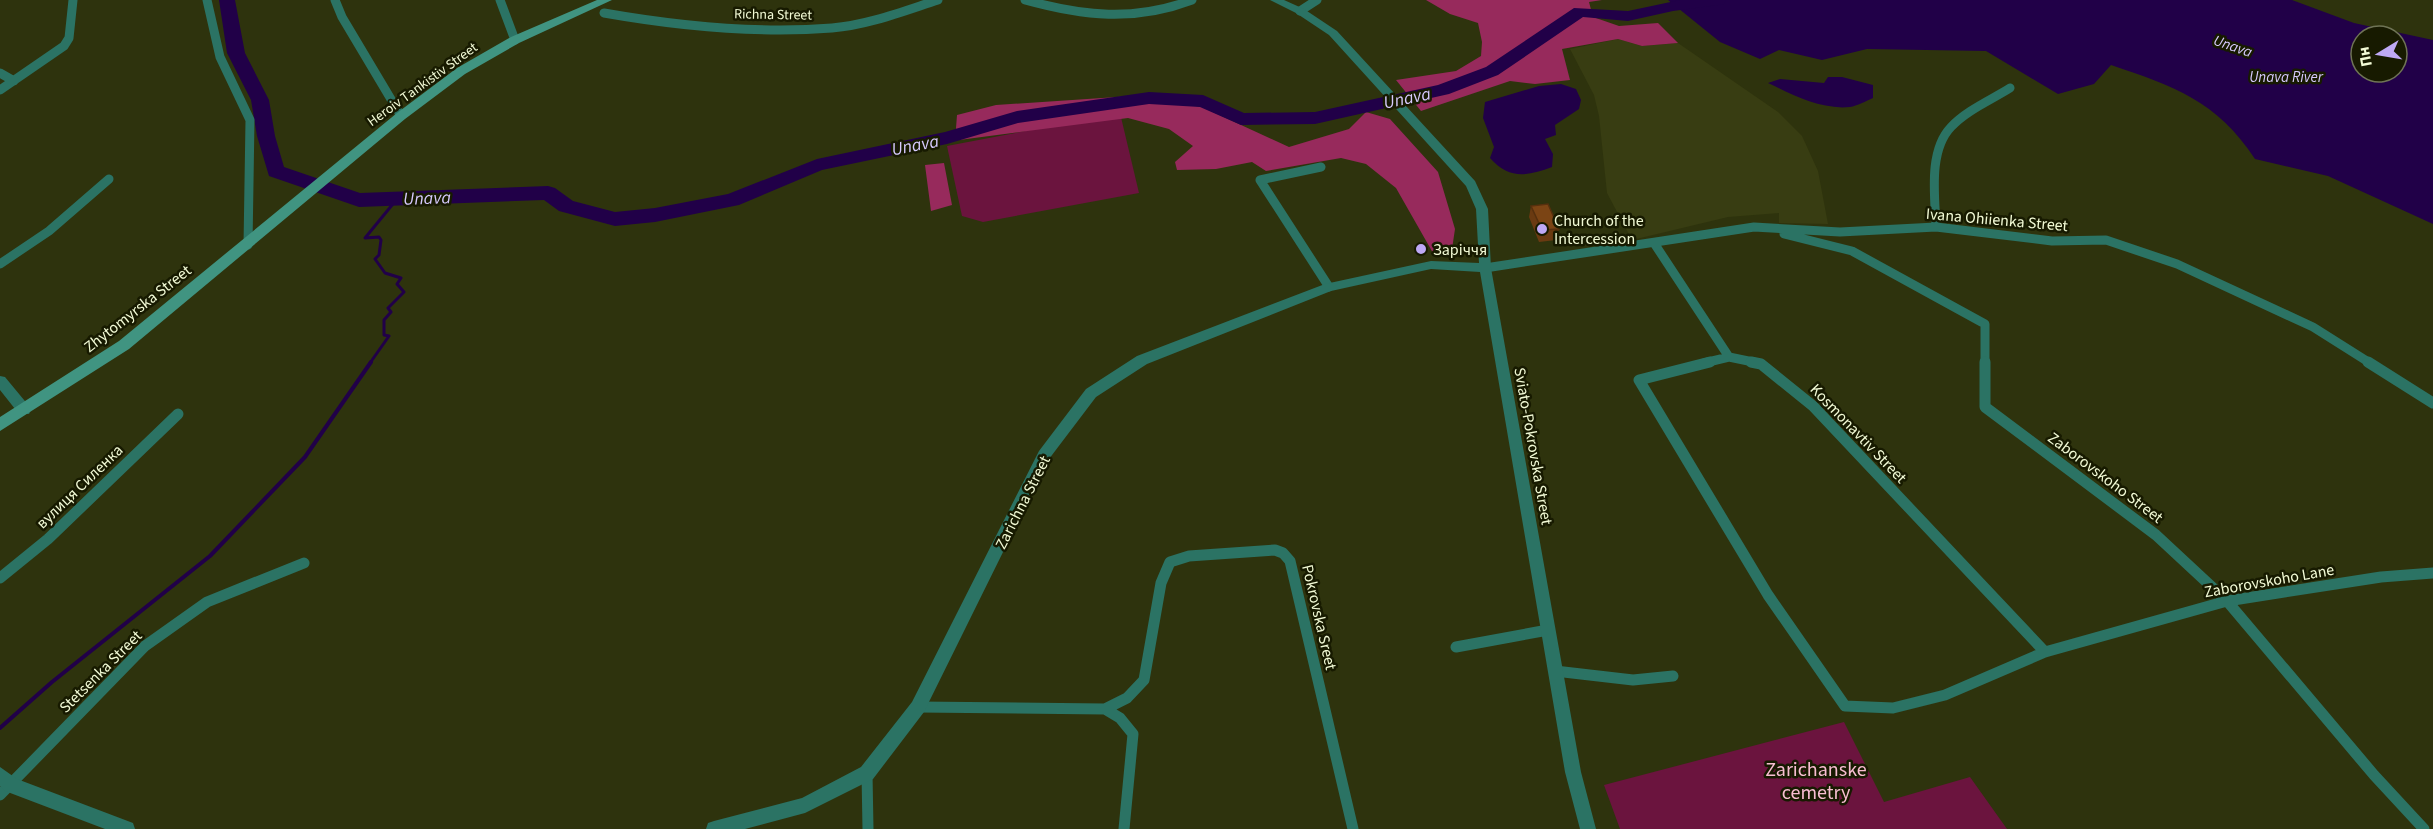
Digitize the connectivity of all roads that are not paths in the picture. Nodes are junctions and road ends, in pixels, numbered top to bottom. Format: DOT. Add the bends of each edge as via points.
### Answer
graph roads {
  1 [pos="73,0"];
  2 [pos="207,0"];
  3 [pos="335,0"];
  4 [pos="500,0"];
  5 [pos="606,0"];
  6 [pos="939,0"];
  7 [pos="1025,0"];
  8 [pos="1191,0"];
  9 [pos="1276,0"];
  10 [pos="1317,0"];
  11 [pos="1300,11"];
  12 [pos="604,13"];
  13 [pos="515,40"];
  14 [pos="0,73"];
  15 [pos="14,81"];
  16 [pos="2010,88"];
  17 [pos="0,90"];
  18 [pos="402,116"];
  19 [pos="1321,167"];
  20 [pos="109,179"];
  21 [pos="1754,227"];
  22 [pos="1936,227"];
  23 [pos="262,233"];
  24 [pos="1654,243"];
  25 [pos="248,244"];
  26 [pos="0,264"];
  27 [pos="1485,268"];
  28 [pos="1329,287"];
  29 [pos="1730,357"];
  30 [pos="0,381"];
  31 [pos="2433,403"];
  32 [pos="24,410"];
  33 [pos="178,414"];
  34 [pos="0,425"];
  35 [pos="304,562"];
  36 [pos="2433,573"];
  37 [pos="0,578"];
  38 [pos="2227,601"];
  39 [pos="1548,630"];
  40 [pos="1455,647"];
  41 [pos="2044,652"];
  42 [pos="1555,671"];
  43 [pos="1673,676"];
  44 [pos="918,707"];
  45 [pos="1105,709"];
  46 [pos="867,773"];
  47 [pos="4,785"];
  48 [pos="128,829"];
  49 [pos="714,829"];
  50 [pos="868,829"];
  51 [pos="1124,829"];
  52 [pos="1353,829"];
  53 [pos="1588,829"];
  54 [pos="2424,829"];
  1 -- 15 [label="street" via="69,38 64,46"];
  2 -- 25 [label="street" via="220,57 250,120"];
  3 -- 18 [label="street"];
  4 -- 13 [label="street"];
  5 -- 13 [label="main road, Heroiv Тankistiv Street"];
  6 -- 12 [label="street, Richna Street" via="832,28 756,29 662,23"];
  7 -- 8 [label="street" via="1073,12 1122,14 1177,7"];
  9 -- 11 [label="street, Sviato-Pokrovska Street"];
  10 -- 11 [label="street"];
  11 -- 27 [label="street, Sviato-Pokrovska Street" via="1334,33 1470,184 1482,209"];
  13 -- 18 [label="main road, Heroiv Тankistiv Street" via="461,71"];
  14 -- 15 [label="street"];
  15 -- 17 [label="street"];
  16 -- 22 [label="street" via="1950,128 1939,153 1934,190"];
  18 -- 23 [label="main road, Heroiv Тankistiv Street"];
  19 -- 28 [label="street" via="1260,180"];
  20 -- 26 [label="street" via="49,231"];
  21 -- 22 [label="street, Ivana Ohiienka Street" via="1840,232"];
  21 -- 24 [label="street, Ivana Ohiienka Street"];
  21 -- 38 [label="street, Zaborovskoho Street" via="1852,251 1984,324 1985,407 2156,536"];
  22 -- 31 [label="street, Ivana Ohiienka Street" via="2052,241 2106,240 2177,264 2313,327"];
  23 -- 25 [label="main road, Zhytomyrska Street"];
  24 -- 27 [label="street, Ivana Ohiienka Street"];
  24 -- 29 [label="street"];
  25 -- 32 [label="main road, Zhytomyrska Street" via="124,345"];
  27 -- 28 [label="street, Zarichna Street" via="1431,264"];
  27 -- 39 [label="street, Sviato-Pokrovska Street"];
  28 -- 44 [label="street, Zarichna Street" via="1142,360 1091,393 1044,455"];
  29 -- 41 [label="street, Kosmonavtiv Street" via="1761,364 1813,406"];
  29 -- 41 [label="street, Zaborovskoho Lane" via="1639,380 1768,595 1845,706 1893,708 1945,695"];
  30 -- 32 [label="street"];
  32 -- 34 [label="main road, Zhytomyrska Street"];
  33 -- 37 [label="street, вулиця Силенка" via="48,539"];
  35 -- 47 [label="street, Stetsenka Street" via="207,602 146,646"];
  36 -- 38 [label="street, Zaborovskoho Lane" via="2381,577"];
  38 -- 41 [label="street, Zaborovskoho Lane"];
  38 -- 54 [label="street, Zaborovskoho Street"];
  39 -- 40 [label="street"];
  39 -- 42 [label="street, Sviato-Pokrovska Street"];
  42 -- 43 [label="street" via="1633,680"];
  42 -- 53 [label="street, Sviato-Pokrovska Street" via="1575,783"];
  44 -- 45 [label="street, Pokrovska Sreet"];
  44 -- 46 [label="street, Zarichna Street"];
  45 -- 51 [label="street" via="1120,718 1132,734"];
  45 -- 52 [label="street, Pokrovska Sreet" via="1129,698 1144,680 1161,583 1170,562 1189,556 1275,550 1283,553 1290,561"];
  46 -- 49 [label="street, Zarichna Street" via="805,805"];
  46 -- 50 [label="street"];
  47 -- 48 [label="street"];
}
